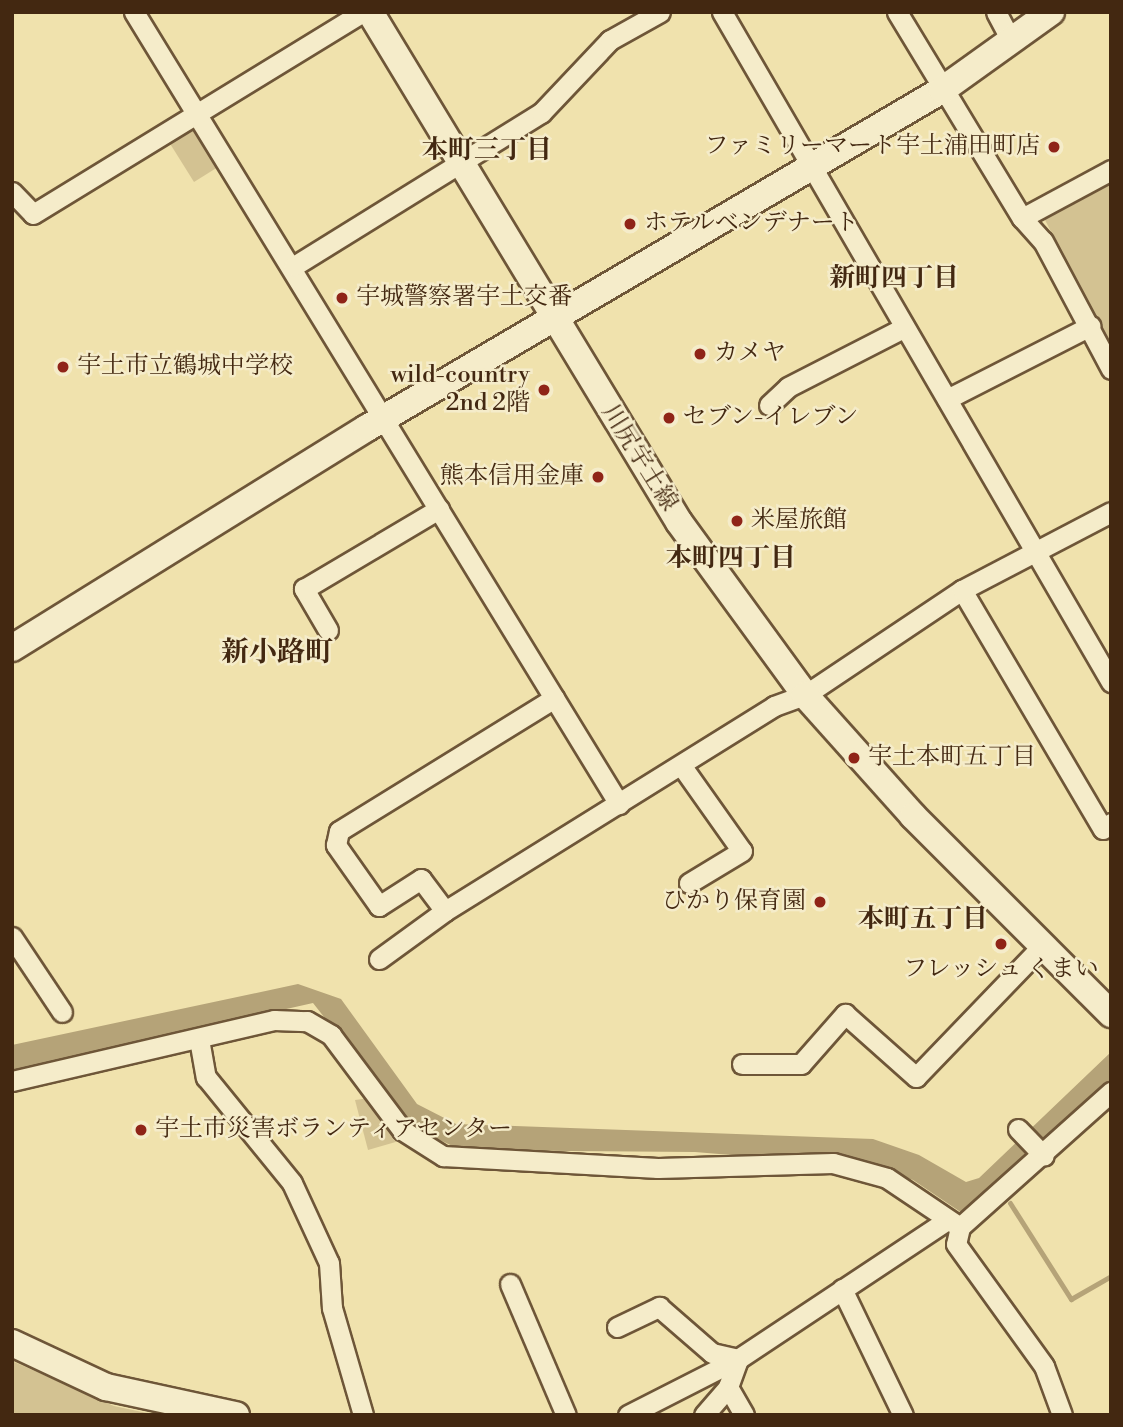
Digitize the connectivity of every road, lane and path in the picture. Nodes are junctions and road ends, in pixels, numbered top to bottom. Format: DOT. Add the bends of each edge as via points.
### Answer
graph roads {
  1 [pos="134,12"];
  2 [pos="660,12"];
  3 [pos="722,12"];
  4 [pos="897,12"];
  5 [pos="996,12"];
  6 [pos="1051,12"];
  7 [pos="372,14"];
  8 [pos="1011,40"];
  9 [pos="942,90"];
  10 [pos="195,115"];
  11 [pos="460,162"];
  12 [pos="811,163"];
  13 [pos="1111,170"];
  14 [pos="12,193"];
  15 [pos="1022,218"];
  16 [pos="293,266"];
  17 [pos="553,317"];
  18 [pos="1090,326"];
  19 [pos="905,327"];
  20 [pos="1111,369"];
  21 [pos="947,399"];
  22 [pos="769,405"];
  23 [pos="383,419"];
  24 [pos="439,509"];
  25 [pos="1111,512"];
  26 [pos="1034,550"];
  27 [pos="962,590"];
  28 [pos="328,630"];
  29 [pos="12,648"];
  30 [pos="1111,682"];
  31 [pos="804,695"];
  32 [pos="554,698"];
  33 [pos="681,765"];
  34 [pos="619,804"];
  35 [pos="1111,823"];
  36 [pos="689,883"];
  37 [pos="445,911"];
  38 [pos="12,937"];
  39 [pos="1042,946"];
  40 [pos="379,959"];
  41 [pos="62,1012"];
  42 [pos="1111,1014"];
  43 [pos="199,1039"];
  44 [pos="742,1063"];
  45 [pos="12,1081"];
  46 [pos="1111,1092"];
  47 [pos="1018,1129"];
  48 [pos="1044,1156"];
  49 [pos="952,1224"];
  50 [pos="510,1284"];
  51 [pos="842,1289"];
  52 [pos="617,1327"];
  53 [pos="12,1343"];
  54 [pos="738,1359"];
  55 [pos="728,1387"];
  56 [pos="236,1415"];
  57 [pos="362,1415"];
  58 [pos="566,1415"];
  59 [pos="628,1415"];
  60 [pos="704,1415"];
  61 [pos="744,1415"];
  62 [pos="903,1415"];
  63 [pos="1062,1415"];
  1 -- 10 [label="street"];
  2 -- 11 [label="street" via="610,40 541,113"];
  3 -- 12 [label="street"];
  4 -- 9 [label="street"];
  5 -- 8 [label="street"];
  6 -- 8 [label="street"];
  7 -- 10 [label="street"];
  7 -- 11 [label="street, 川尻宇土線"];
  8 -- 9 [label="street"];
  9 -- 12 [label="street"];
  9 -- 15 [label="street"];
  10 -- 14 [label="street" via="33,214"];
  10 -- 16 [label="street"];
  11 -- 16 [label="street"];
  11 -- 17 [label="street, 川尻宇土線"];
  12 -- 17 [label="street"];
  12 -- 19 [label="street"];
  13 -- 15 [label="street"];
  15 -- 18 [label="street" via="1043,241"];
  16 -- 23 [label="street"];
  17 -- 23 [label="street"];
  17 -- 31 [label="street, 川尻宇土線" via="679,522"];
  18 -- 20 [label="street"];
  18 -- 21 [label="street"];
  19 -- 21 [label="street"];
  19 -- 22 [label="street" via="788,387"];
  21 -- 26 [label="street"];
  23 -- 24 [label="street"];
  23 -- 29 [label="street"];
  24 -- 28 [label="street" via="304,589"];
  24 -- 32 [label="street"];
  25 -- 26 [label="street"];
  26 -- 27 [label="street"];
  26 -- 30 [label="street"];
  27 -- 31 [label="street"];
  27 -- 35 [label="street" via="1102,829"];
  31 -- 33 [label="street"];
  31 -- 39 [label="street, 川尻宇土線"];
  32 -- 34 [label="street"];
  32 -- 37 [label="street" via="339,831 336,845 379,906 421,879"];
  33 -- 34 [label="street"];
  33 -- 36 [label="street" via="742,851"];
  34 -- 37 [label="street"];
  37 -- 40 [label="street"];
  38 -- 41 [label="street"];
  39 -- 42 [label="street, 川尻宇土線"];
  39 -- 44 [label="street" via="916,1077 845,1014 801,1064"];
  43 -- 45 [label="street"];
  43 -- 49 [label="street" via="274,1020 307,1021 331,1035 402,1130 443,1156 658,1168 833,1163 887,1178"];
  43 -- 57 [label="street" via="206,1077 292,1183 329,1263 332,1308"];
  46 -- 48 [label="street"];
  47 -- 48 [label="street"];
  48 -- 49 [label="street"];
  49 -- 51 [label="street"];
  49 -- 63 [label="street" via="956,1244 1044,1366"];
  50 -- 58 [label="street"];
  51 -- 54 [label="street"];
  51 -- 62 [label="street"];
  52 -- 54 [label="street" via="659,1307 712,1353"];
  53 -- 56 [label="street" via="106,1387"];
  54 -- 55 [label="street"];
  54 -- 59 [label="street"];
  55 -- 60 [label="street"];
  55 -- 61 [label="street"];
}
